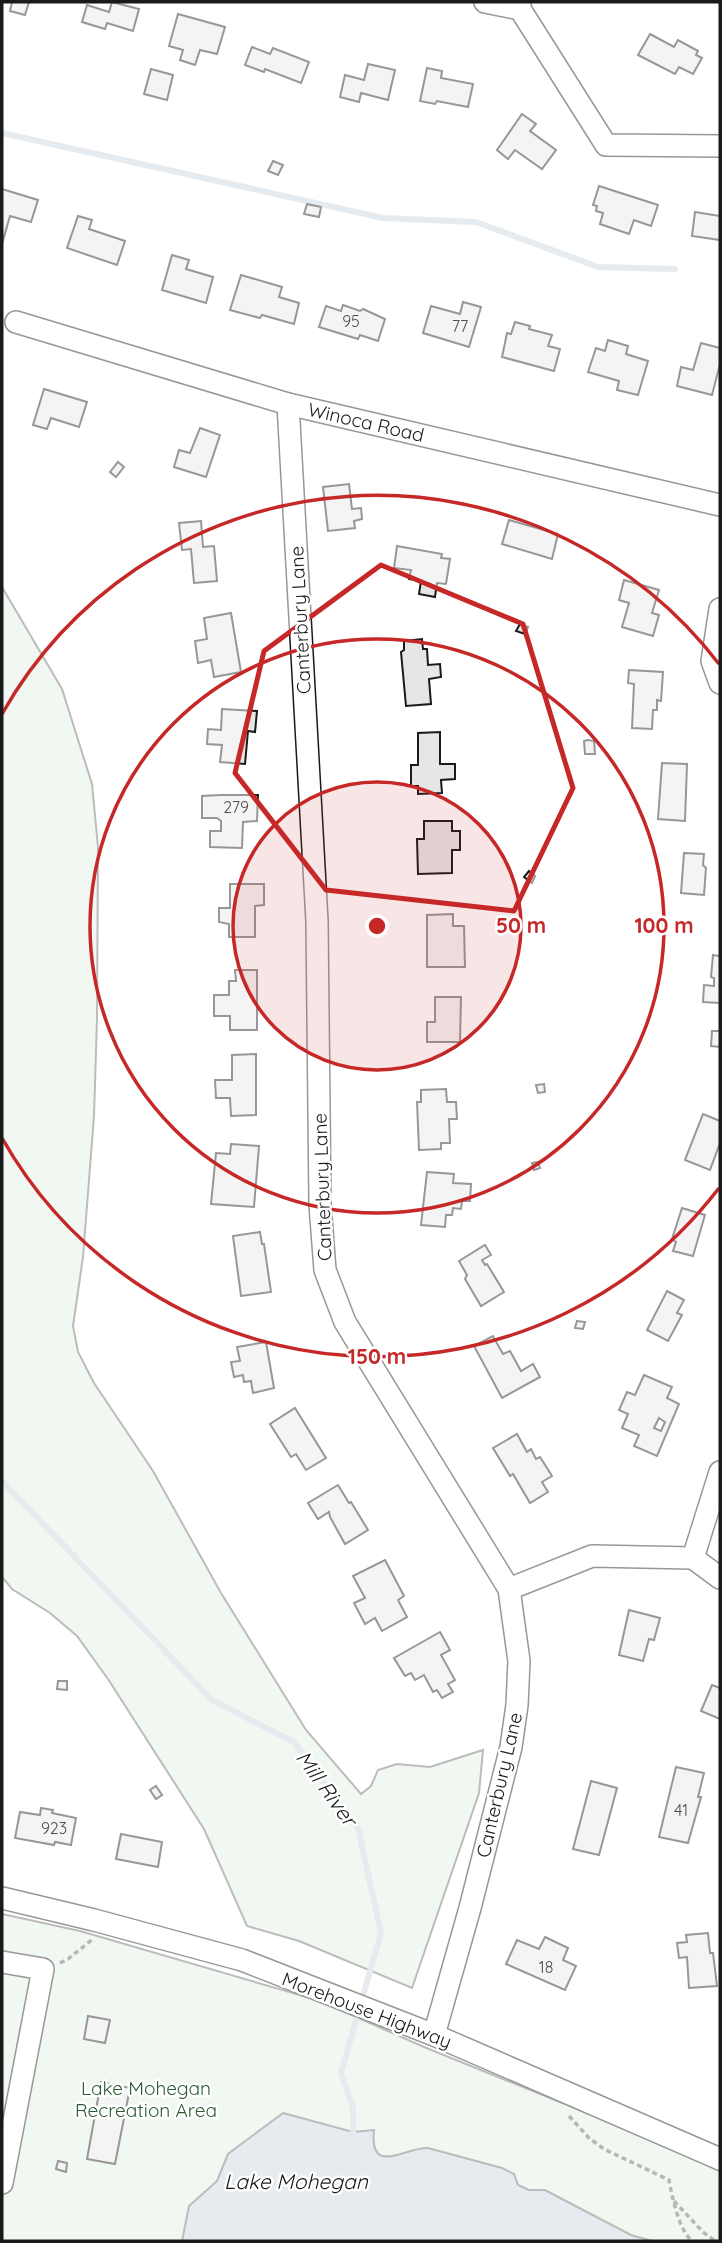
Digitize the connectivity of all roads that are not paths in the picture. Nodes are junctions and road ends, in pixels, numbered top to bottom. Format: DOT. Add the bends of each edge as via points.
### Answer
graph roads {
  1 [pos="485,2"];
  2 [pos="520,5"];
  3 [pos="720,146"];
  4 [pos="16,323"];
  5 [pos="288,404"];
  6 [pos="720,505"];
  7 [pos="720,609"];
  8 [pos="720,682"];
  9 [pos="720,1472"];
  10 [pos="693,1558"];
  11 [pos="720,1578"];
  12 [pos="509,1589"];
  13 [pos="2,1898"];
  14 [pos="2,1962"];
  15 [pos="434,2035"];
  16 [pos="5,2146"];
  17 [pos="720,2159"];
  18 [pos="2,2183"];
  1 -- 2 [label="street"];
  2 -- 3 [label="street" via="606,145"];
  4 -- 5 [label="street, Winoca Road"];
  5 -- 6 [label="street, Winoca Road"];
  5 -- 12 [label="street, Canterbury Lane" via="317,921 320,1205 325,1270 345,1322"];
  7 -- 8 [label="street" via="712,661"];
  9 -- 10 [label="street"];
  10 -- 11 [label="street"];
  10 -- 12 [label="street" via="592,1556"];
  12 -- 15 [label="street, Canterbury Lane" via="519,1661 511,1747"];
  13 -- 15 [label="street, Morehouse Highway" via="242,1960"];
  14 -- 16 [label="street" via="43,1969"];
  15 -- 17 [label="street, Morehouse Highway"];
  16 -- 18 [label="street"];
}
